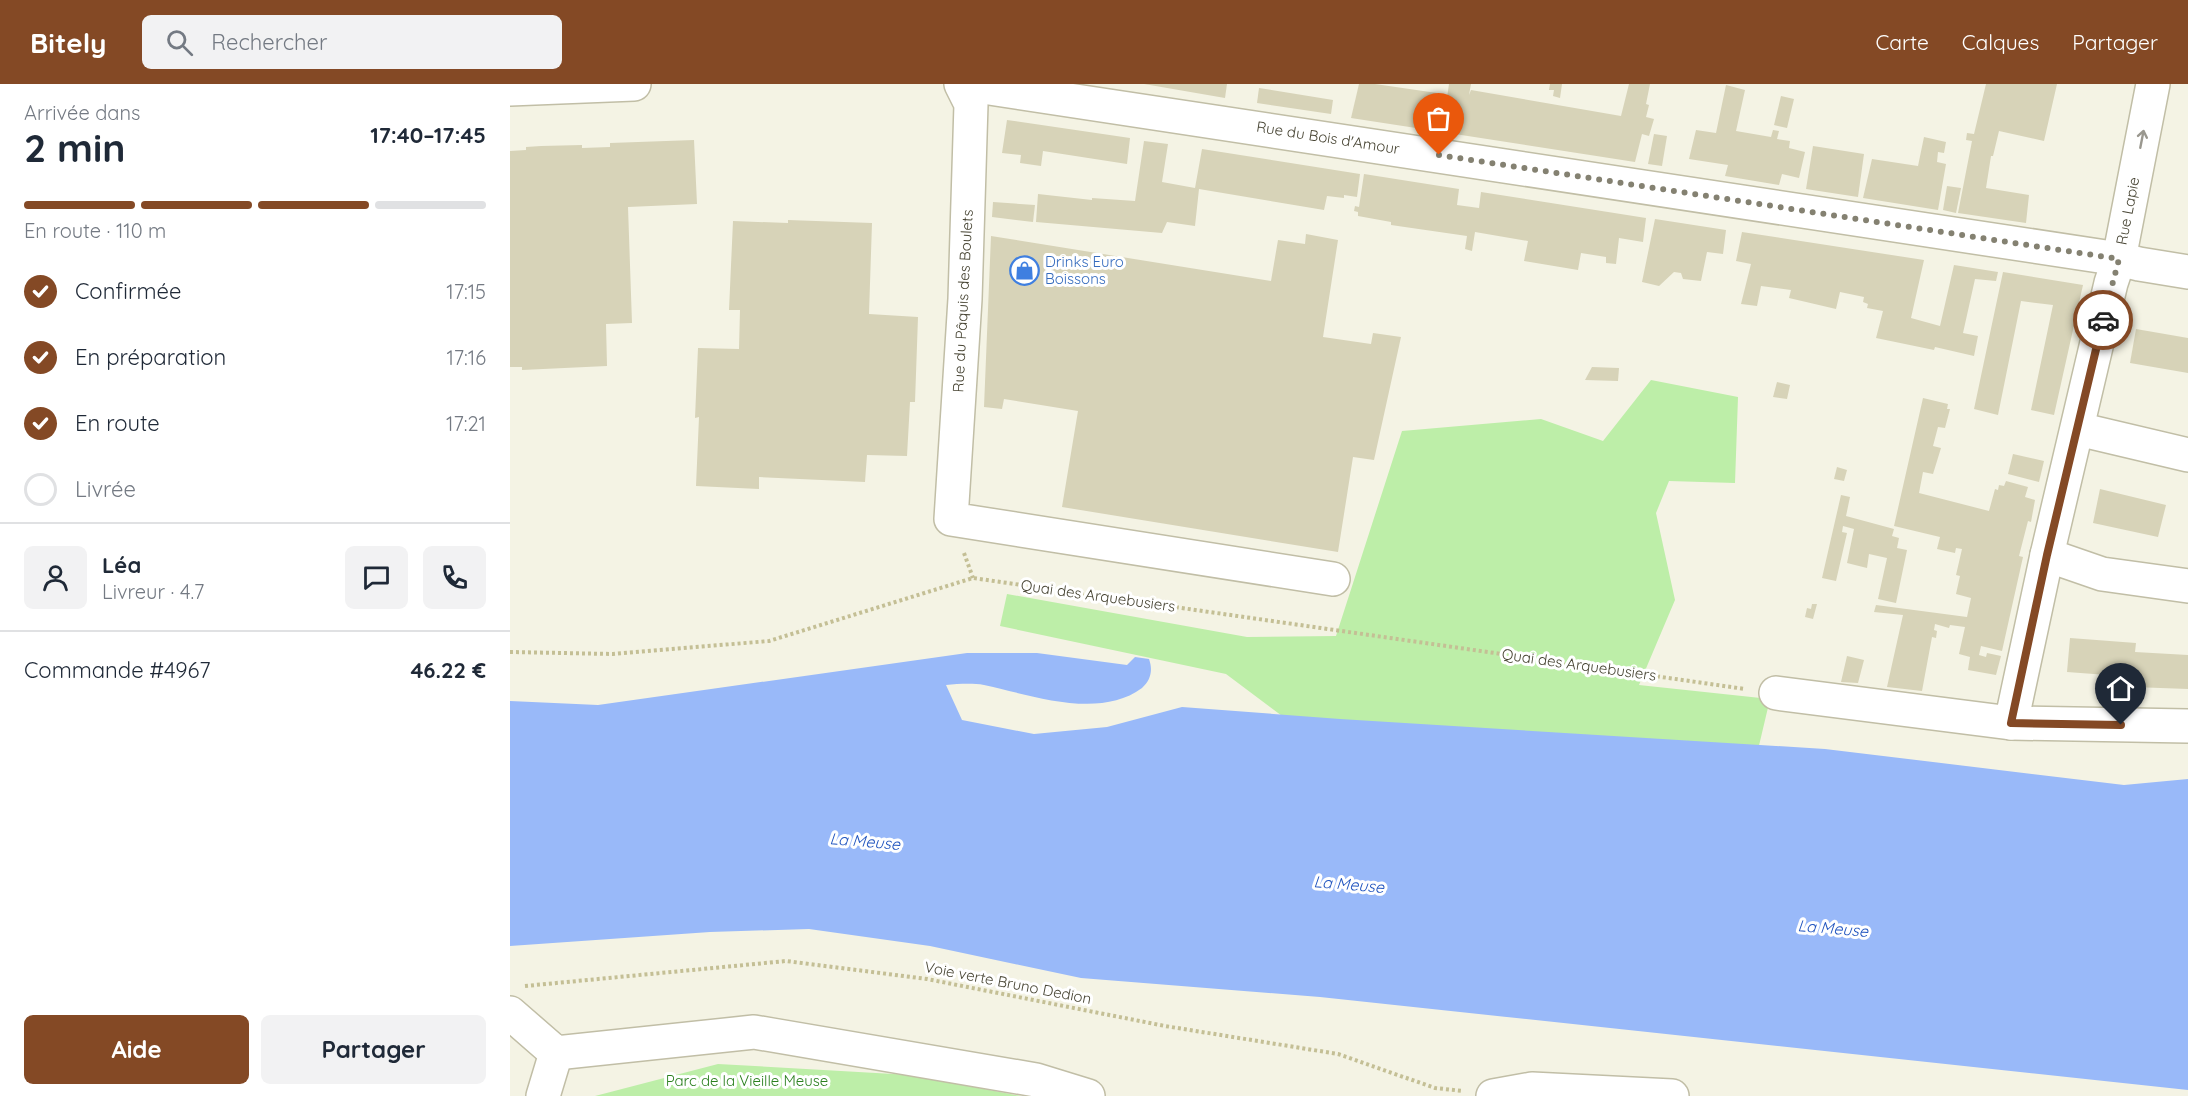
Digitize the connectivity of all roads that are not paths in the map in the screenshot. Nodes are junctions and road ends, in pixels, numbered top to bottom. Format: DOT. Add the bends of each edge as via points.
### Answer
graph roads {
  1 [pos="634,84"];
  2 [pos="962,84"];
  3 [pos="2153,84"];
  4 [pos="510,88"];
  5 [pos="2119,259"];
  6 [pos="2188,272"];
  7 [pos="2078,429"];
  8 [pos="2188,455"];
  9 [pos="2047,555"];
  10 [pos="1334,579"];
  11 [pos="2188,586"];
  12 [pos="1776,693"];
  13 [pos="2011,723"];
  14 [pos="2188,726"];
  15 [pos="514,1000"];
  16 [pos="556,1053"];
  17 [pos="543,1096"];
  18 [pos="1088,1096"];
  19 [pos="1494,1096"];
  20 [pos="1672,1096"];
  1 -- 4 [label="street"];
  2 -- 5 [label="street, Rue du Bois d'Amour"];
  2 -- 10 [label="street, Rue du Pâquis des Boulets" via="971,104 965,299 951,519"];
  5 -- 3 [label="street, Rue Lapie, one-way"];
  5 -- 6 [label="street, Rue du Bois d'Amour"];
  5 -- 7 [label="street, Rue Lapie"];
  7 -- 8 [label="street"];
  7 -- 9 [label="street, Rue Lapie"];
  9 -- 11 [label="street" via="2102,574"];
  9 -- 13 [label="street, Rue Lapie"];
  12 -- 13 [label="street"];
  13 -- 14 [label="street"];
  15 -- 16 [label="street"];
  16 -- 17 [label="street"];
  16 -- 18 [label="street" via="754,1032 1036,1080"];
  19 -- 20 [label="street" via="1532,1089"];
}
